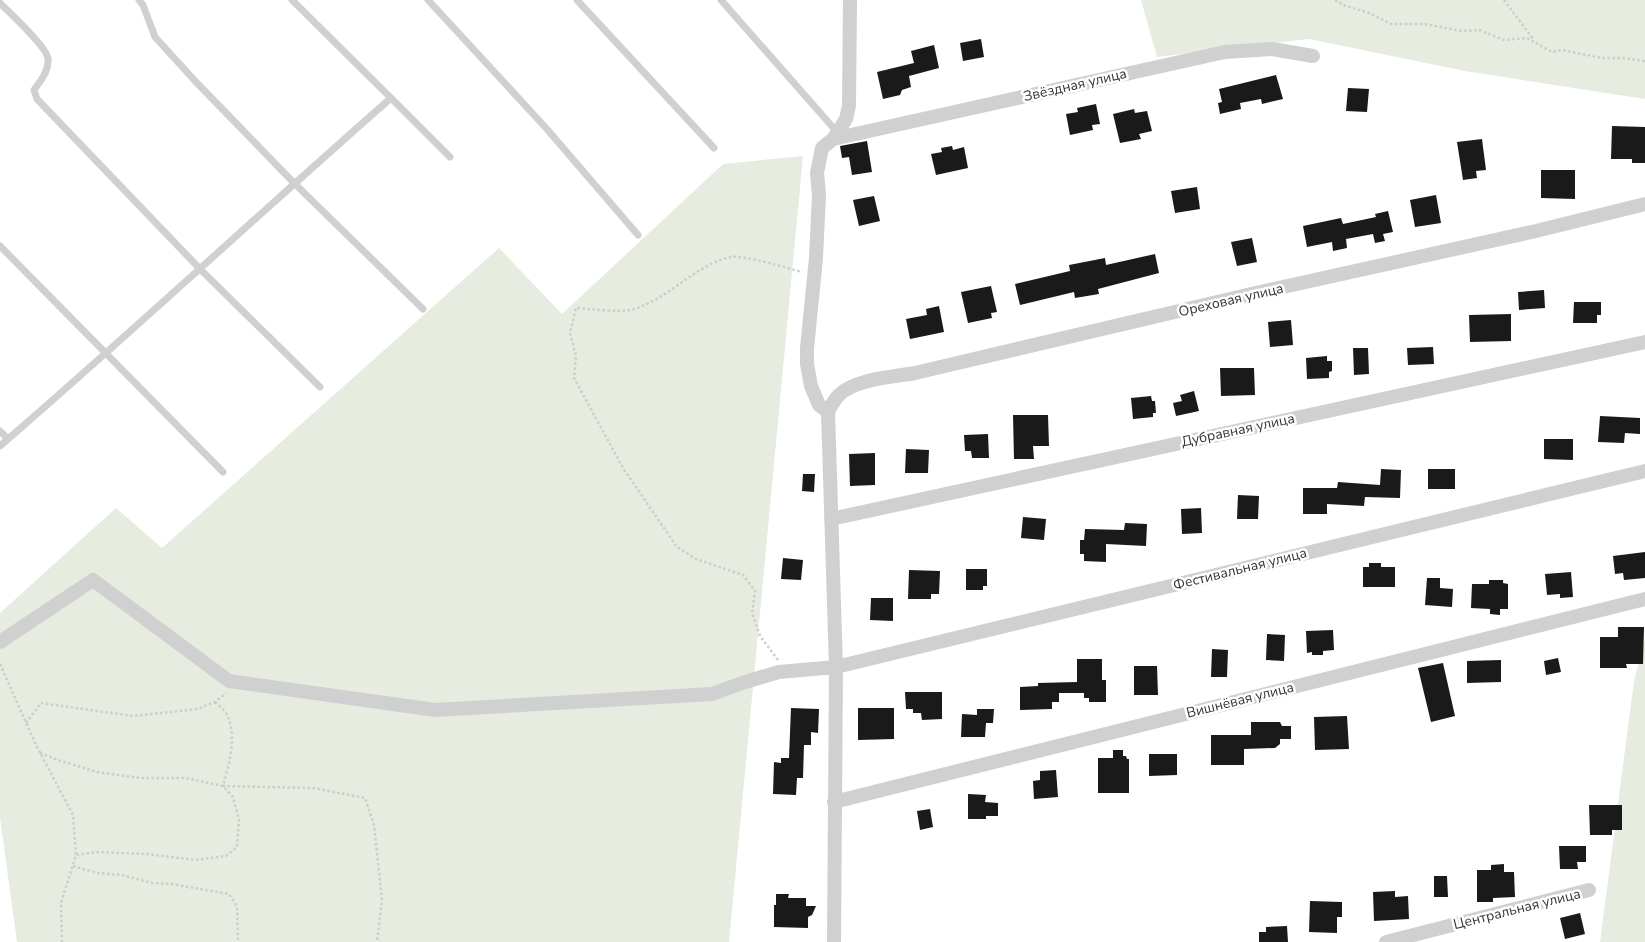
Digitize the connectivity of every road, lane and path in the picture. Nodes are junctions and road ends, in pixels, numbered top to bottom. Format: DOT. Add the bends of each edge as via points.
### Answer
graph roads {
  1 [pos="139,0"];
  2 [pos="292,0"];
  3 [pos="428,0"];
  4 [pos="577,0"];
  5 [pos="721,0"];
  6 [pos="850,0"];
  7 [pos="1335,0"];
  8 [pos="1504,0"];
  9 [pos="0,3"];
  10 [pos="1535,41"];
  11 [pos="1314,56"];
  12 [pos="1645,61"];
  13 [pos="391,98"];
  14 [pos="836,136"];
  15 [pos="714,148"];
  16 [pos="450,157"];
  17 [pos="294,183"];
  18 [pos="1645,204"];
  19 [pos="638,236"];
  20 [pos="0,246"];
  21 [pos="200,268"];
  22 [pos="814,274"];
  23 [pos="423,309"];
  24 [pos="1645,342"];
  25 [pos="106,354"];
  26 [pos="320,387"];
  27 [pos="828,412"];
  28 [pos="0,431"];
  29 [pos="8,439"];
  30 [pos="0,446"];
  31 [pos="1645,471"];
  32 [pos="223,472"];
  33 [pos="831,519"];
  34 [pos="1645,599"];
  35 [pos="0,642"];
  36 [pos="0,664"];
  37 [pos="836,667"];
  38 [pos="780,672"];
  39 [pos="238,682"];
  40 [pos="215,702"];
  41 [pos="26,723"];
  42 [pos="40,753"];
  43 [pos="223,786"];
  44 [pos="834,802"];
  45 [pos="76,855"];
  46 [pos="73,866"];
  47 [pos="1589,890"];
  48 [pos="62,942"];
  49 [pos="238,942"];
  50 [pos="377,942"];
  51 [pos="834,942"];
  52 [pos="1386,942"];
  1 -- 17 [label="lane" via="155,37"];
  2 -- 13 [label="lane"];
  3 -- 19 [label="lane" via="546,128"];
  4 -- 15 [label="lane"];
  5 -- 14 [label="lane"];
  6 -- 14 [label="street" via="849,106"];
  7 -- 10 [label="path" via="1390,24 1479,30 1504,40 1527,38"];
  8 -- 10 [label="path"];
  9 -- 21 [label="lane" via="43,47 48,57 47,72 34,90 37,99"];
  10 -- 12 [label="path" via="1552,52 1562,50 1602,58"];
  11 -- 14 [label="street, Звёздная улица" via="1272,49 1225,52"];
  13 -- 16 [label="lane"];
  13 -- 17 [label="lane"];
  14 -- 22 [label="street" via="822,148 818,160"];
  17 -- 21 [label="lane"];
  17 -- 23 [label="lane"];
  18 -- 27 [label="street, Ореховая улица" via="867,382 846,389"];
  20 -- 25 [label="lane"];
  21 -- 25 [label="lane"];
  21 -- 26 [label="lane"];
  22 -- 27 [label="street" via="807,364 811,386 819,404"];
  22 -- 38 [label="path" via="732,257 704,267 653,302 632,310 576,308 570,333 576,356 574,378 623,468 677,547 696,559 743,575 754,591 752,613 760,636 778,661"];
  24 -- 33 [label="street, Дубравная улица"];
  25 -- 29 [label="lane"];
  25 -- 32 [label="lane"];
  27 -- 33 [label="street"];
  28 -- 29 [label="lane"];
  29 -- 30 [label="lane"];
  31 -- 37 [label="street, Фестивальная улица"];
  33 -- 37 [label="street"];
  34 -- 44 [label="street, Вишнёвая улица"];
  35 -- 39 [label="street, Фестивальная улица" via="93,580 228,681"];
  36 -- 41 [label="path"];
  37 -- 38 [label="street, Фестивальная улица"];
  37 -- 44 [label="street"];
  38 -- 39 [label="street, Фестивальная улица" via="712,694 435,710"];
  39 -- 40 [label="path"];
  40 -- 41 [label="path" via="197,709 133,716 41,703"];
  40 -- 43 [label="path" via="226,713 232,730"];
  41 -- 42 [label="path"];
  42 -- 43 [label="path" via="97,772 140,778 185,778"];
  42 -- 45 [label="path" via="73,816"];
  43 -- 45 [label="path" via="233,797 239,820 237,847 226,856 195,860 147,854 96,852"];
  43 -- 50 [label="path" via="313,788 364,798 374,825 382,900"];
  44 -- 51 [label="street"];
  45 -- 46 [label="path"];
  46 -- 48 [label="path" via="61,903"];
  46 -- 49 [label="path" via="152,883 229,894 237,906"];
  47 -- 52 [label="street, Центральная улица"];
}
